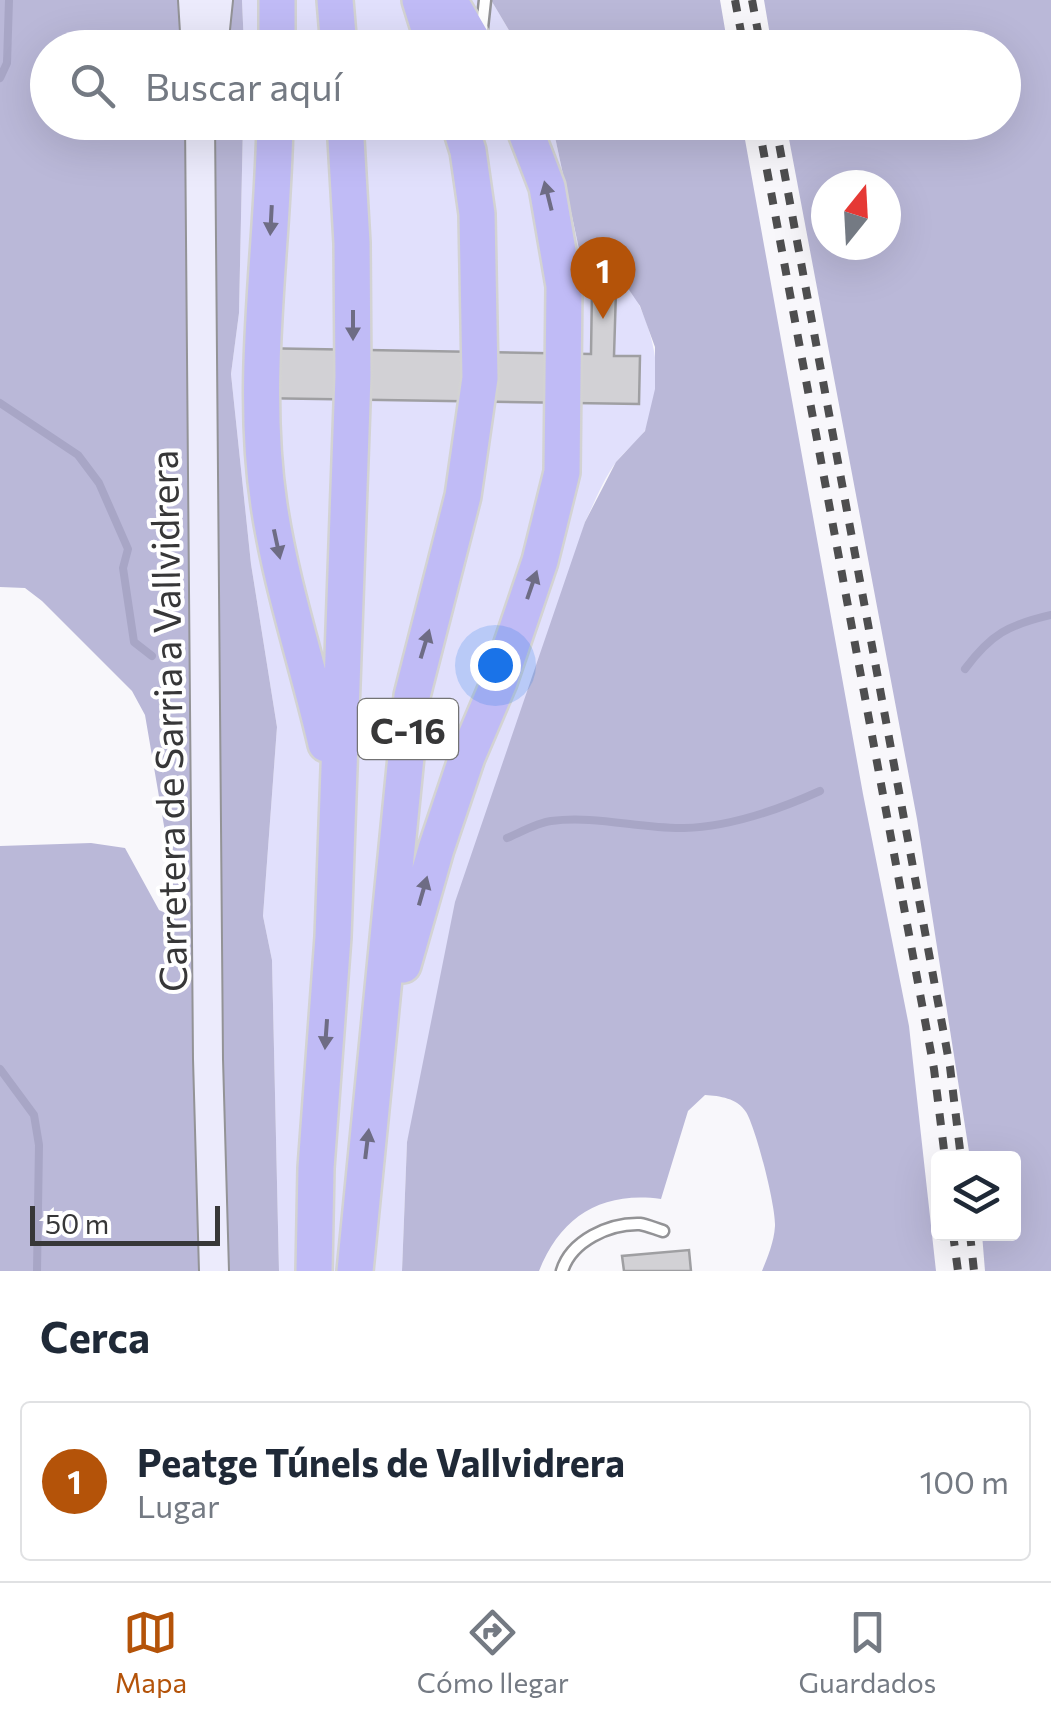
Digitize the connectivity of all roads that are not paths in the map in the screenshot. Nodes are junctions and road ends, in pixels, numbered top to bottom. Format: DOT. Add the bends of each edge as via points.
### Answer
graph roads {
  1 [pos="193,0"];
  2 [pos="218,0"];
  3 [pos="278,0"];
  4 [pos="335,0"];
  5 [pos="420,0"];
  6 [pos="448,0"];
  7 [pos="485,0"];
  8 [pos="195,30"];
  9 [pos="215,30"];
  10 [pos="277,30"];
  11 [pos="338,30"];
  12 [pos="429,30"];
  13 [pos="467,30"];
  14 [pos="481,30"];
  15 [pos="201,140"];
  16 [pos="206,140"];
  17 [pos="274,140"];
  18 [pos="346,140"];
  19 [pos="464,140"];
  20 [pos="529,140"];
  21 [pos="202,170"];
  22 [pos="337,799"];
  23 [pos="374,1088"];
  24 [pos="664,1231"];
  25 [pos="214,1271"];
  26 [pos="314,1271"];
  27 [pos="356,1271"];
  28 [pos="562,1271"];
  1 -- 8 [label="main road"];
  2 -- 9 [label="main road"];
  3 -- 10 [label="highway"];
  4 -- 11 [label="highway"];
  5 -- 12 [label="highway"];
  6 -- 13 [label="highway"];
  7 -- 14 [label="lane"];
  15 -- 21 [label="main road"];
  16 -- 21 [label="main road"];
  17 -- 22 [label="highway, C-16, one-way" via="262,378 269,506"];
  18 -- 22 [label="highway, C-16, one-way" via="353,376"];
  23 -- 19 [label="highway, C-16, one-way" via="412,696 464,496 480,378 477,214"];
  23 -- 20 [label="highway, C-16, one-way" via="436,848 534,578 562,472 564,286 548,188"];
  21 -- 25 [label="main road, Carretera de Sarria a Vallvidrera"];
  22 -- 26 [label="highway, C-16, one-way"];
  27 -- 23 [label="highway, C-16, one-way"];
  24 -- 28 [label="lane" via="640,1224 583,1240"];
}
